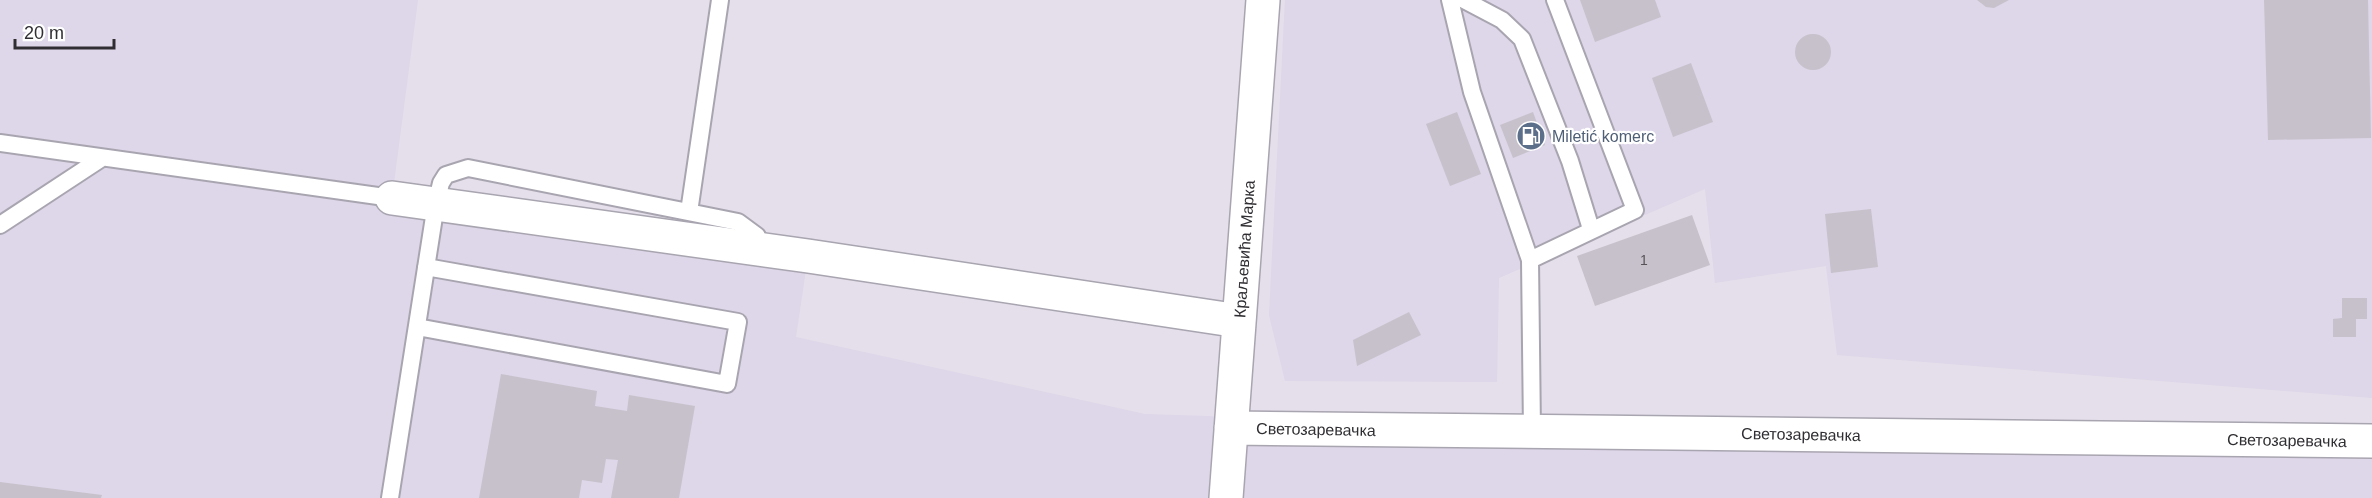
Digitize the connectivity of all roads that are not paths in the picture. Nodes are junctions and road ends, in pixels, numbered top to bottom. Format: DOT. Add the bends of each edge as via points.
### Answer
graph roads {
  1 [pos="720,0"];
  2 [pos="1263,0"];
  3 [pos="1450,0"];
  4 [pos="1464,0"];
  5 [pos="1555,0"];
  6 [pos="0,143"];
  7 [pos="102,158"];
  8 [pos="392,198"];
  9 [pos="436,204"];
  10 [pos="689,212"];
  11 [pos="0,225"];
  12 [pos="1591,229"];
  13 [pos="758,249"];
  14 [pos="1530,260"];
  15 [pos="426,267"];
  16 [pos="1239,321"];
  17 [pos="417,327"];
  18 [pos="1231,428"];
  19 [pos="1532,431"];
  20 [pos="2372,441"];
  21 [pos="390,498"];
  22 [pos="1226,498"];
  1 -- 10 [label="lane"];
  2 -- 16 [label="street, Краљевића Марка"];
  3 -- 14 [label="lane" via="1472,92"];
  4 -- 12 [label="lane" via="1502,21 1522,39 1570,161"];
  5 -- 12 [label="lane" via="1635,210"];
  6 -- 7 [label="lane"];
  7 -- 8 [label="lane"];
  7 -- 11 [label="lane"];
  8 -- 9 [label="street"];
  9 -- 10 [label="lane" via="446,174 468,168"];
  9 -- 13 [label="street"];
  9 -- 15 [label="lane"];
  10 -- 13 [label="lane" via="738,222 757,236"];
  12 -- 14 [label="lane"];
  13 -- 16 [label="street"];
  14 -- 19 [label="lane"];
  15 -- 17 [label="lane"];
  15 -- 17 [label="lane" via="738,322 727,384"];
  16 -- 18 [label="street, Краљевића Марка"];
  17 -- 21 [label="lane"];
  18 -- 19 [label="street, Светозаревачка"];
  18 -- 22 [label="street, Краљевића Марка"];
  19 -- 20 [label="street, Светозаревачка"];
}
